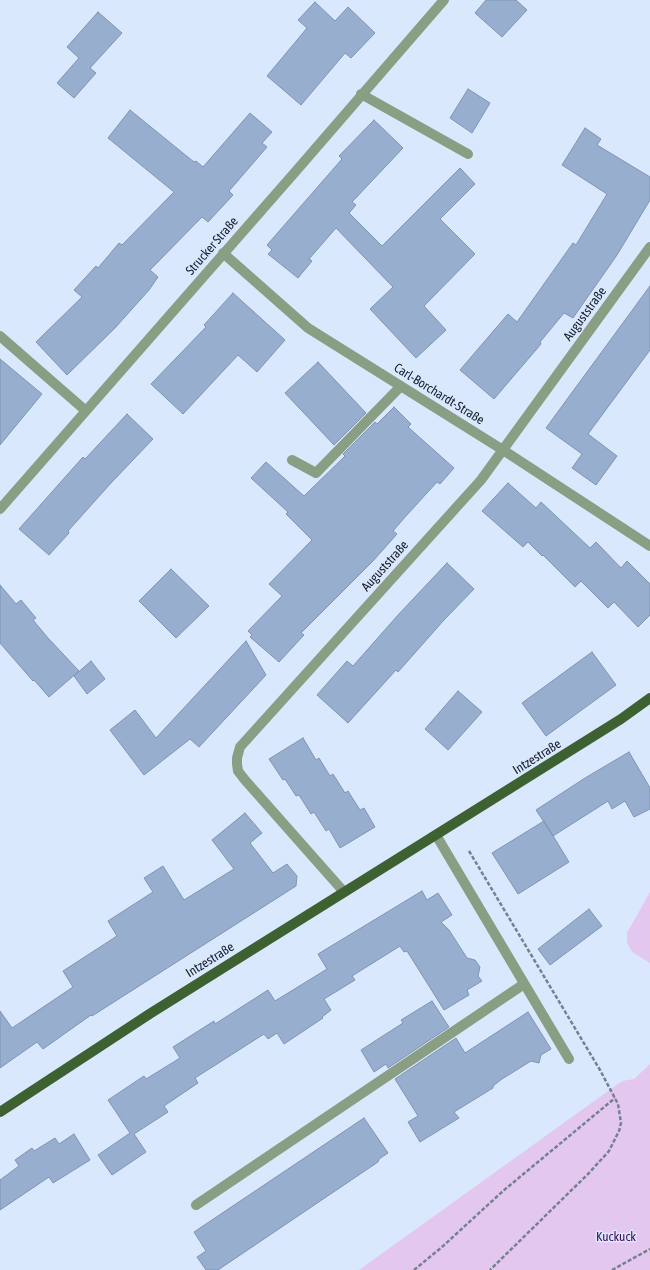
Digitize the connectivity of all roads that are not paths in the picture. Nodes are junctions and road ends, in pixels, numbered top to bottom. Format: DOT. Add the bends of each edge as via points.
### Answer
graph roads {
  1 [pos="444,0"];
  2 [pos="361,94"];
  3 [pos="468,154"];
  4 [pos="650,247"];
  5 [pos="223,253"];
  6 [pos="0,336"];
  7 [pos="401,386"];
  8 [pos="86,411"];
  9 [pos="503,450"];
  10 [pos="292,460"];
  11 [pos="0,509"];
  12 [pos="650,546"];
  13 [pos="650,698"];
  14 [pos="436,835"];
  15 [pos="344,892"];
  16 [pos="524,984"];
  17 [pos="569,1059"];
  18 [pos="0,1112"];
  19 [pos="196,1204"];
  1 -- 2 [label="street, Strucker Straße"];
  2 -- 3 [label="street"];
  2 -- 5 [label="street, Strucker Straße"];
  4 -- 9 [label="street, Auguststraße"];
  5 -- 7 [label="street, Carl-Borchardt-Straße" via="308,328"];
  5 -- 8 [label="street, Strucker Straße"];
  6 -- 8 [label="street"];
  7 -- 9 [label="street, Carl-Borchardt-Straße"];
  7 -- 10 [label="street" via="316,473"];
  8 -- 11 [label="street, Strucker Straße"];
  9 -- 12 [label="street, Carl-Borchardt-Straße"];
  9 -- 15 [label="street, Auguststraße" via="481,480 245,741 238,752 238,770 245,780"];
  13 -- 14 [label="main road, Intzestraße" via="621,719"];
  14 -- 15 [label="main road, Intzestraße"];
  14 -- 16 [label="street"];
  15 -- 18 [label="main road, Intzestraße" via="151,1013"];
  16 -- 17 [label="street"];
  16 -- 19 [label="street"];
}
